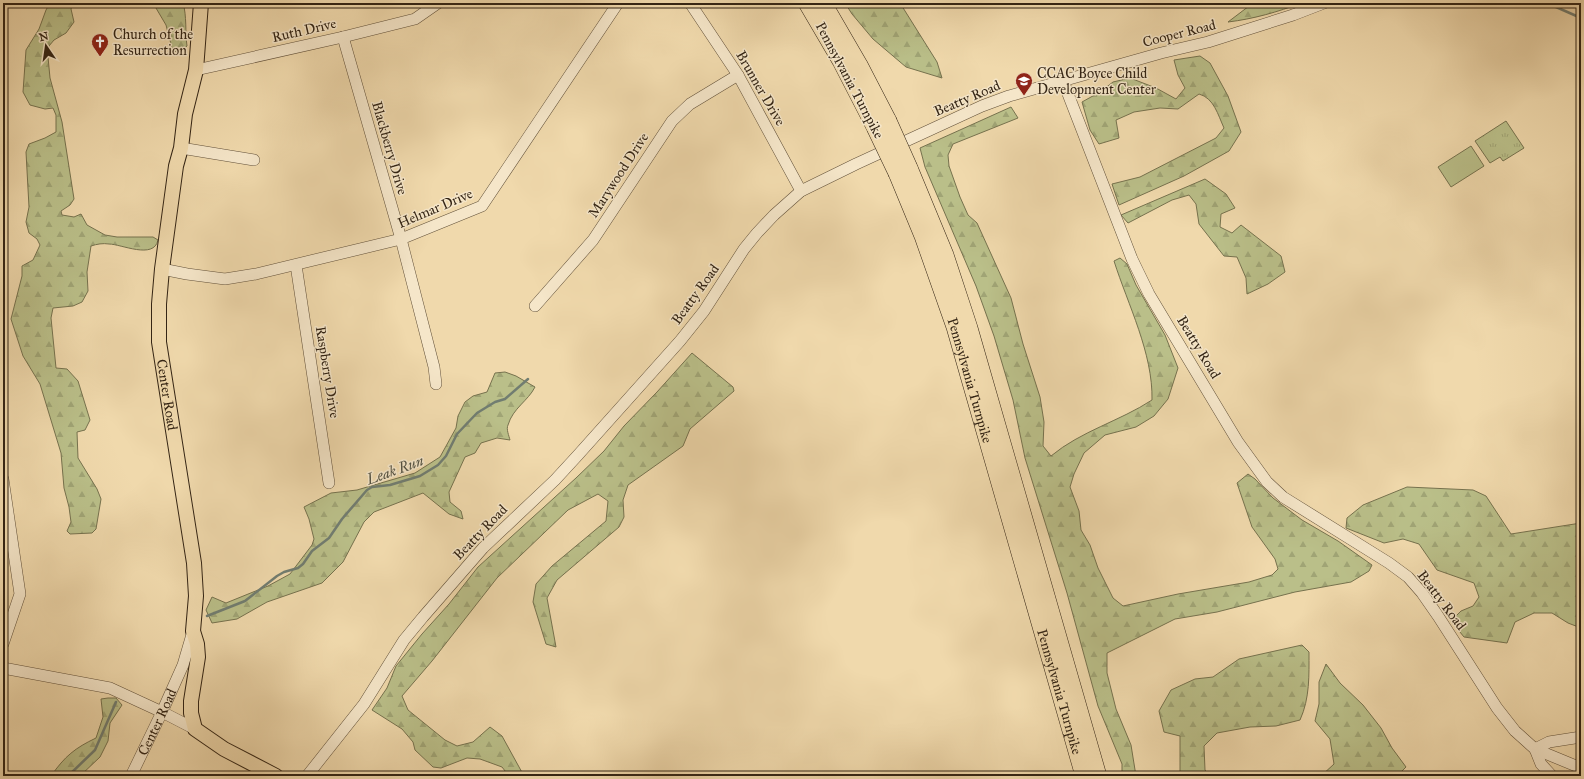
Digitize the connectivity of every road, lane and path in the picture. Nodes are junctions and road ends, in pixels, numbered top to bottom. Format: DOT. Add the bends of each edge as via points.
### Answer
graph roads {
  1 [pos="201,3"];
  2 [pos="438,3"];
  3 [pos="618,3"];
  4 [pos="690,3"];
  5 [pos="807,3"];
  6 [pos="823,3"];
  7 [pos="1324,3"];
  8 [pos="343,37"];
  9 [pos="196,70"];
  10 [pos="738,76"];
  11 [pos="1062,81"];
  12 [pos="881,124"];
  13 [pos="181,148"];
  14 [pos="254,160"];
  15 [pos="903,170"];
  16 [pos="801,191"];
  17 [pos="401,239"];
  18 [pos="296,265"];
  19 [pos="162,269"];
  20 [pos="535,306"];
  21 [pos="436,384"];
  22 [pos="3,479"];
  23 [pos="329,483"];
  24 [pos="193,631"];
  25 [pos="3,644"];
  26 [pos="3,668"];
  27 [pos="162,712"];
  28 [pos="195,729"];
  29 [pos="1581,737"];
  30 [pos="1535,749"];
  31 [pos="1581,768"];
  32 [pos="131,776"];
  33 [pos="276,776"];
  34 [pos="307,776"];
  35 [pos="1084,776"];
  36 [pos="1098,776"];
  37 [pos="1552,776"];
  1 -- 9 [label="main road, Center Road"];
  2 -- 8 [label="street, Ruth Drive" via="415,19"];
  3 -- 17 [label="street, Helmar Drive" via="482,206"];
  4 -- 10 [label="street, Brunner Drive"];
  5 -- 12 [label="highway, Pennsylvania Turnpike"];
  6 -- 12 [label="highway, Pennsylvania Turnpike" via="859,65"];
  7 -- 11 [label="street, Cooper Road" via="1208,42 1161,52"];
  8 -- 9 [label="street, Ruth Drive"];
  8 -- 17 [label="street, Blackberry Drive"];
  9 -- 13 [label="main road, Center Road" via="185,114"];
  10 -- 16 [label="street, Brunner Drive"];
  10 -- 20 [label="street, Marywood Drive" via="690,104 672,121 593,240"];
  11 -- 16 [label="street, Beatty Road" via="982,106"];
  11 -- 30 [label="street, Beatty Road" via="1132,259 1149,294 1238,442 1267,482 1283,497 1408,577 1438,616 1497,708 1515,731"];
  12 -- 15 [label="highway, Pennsylvania Turnpike, bridge"];
  13 -- 14 [label="street"];
  13 -- 19 [label="main road, Center Road" via="176,166"];
  15 -- 35 [label="highway, Pennsylvania Turnpike" via="955,327"];
  15 -- 36 [label="highway, Pennsylvania Turnpike" via="942,248 969,328"];
  16 -- 34 [label="street, Beatty Road" via="774,214 744,249 704,311 680,341 578,455 483,548 423,617 404,640 364,704"];
  17 -- 18 [label="street, Helmar Drive"];
  17 -- 21 [label="street, Blackberry Drive" via="434,367"];
  18 -- 19 [label="street, Helmar Drive" via="225,279"];
  18 -- 23 [label="street, Raspberry Drive"];
  19 -- 24 [label="main road, Center Road" via="159,342 194,563 196,596"];
  22 -- 25 [label="street" via="20,594"];
  24 -- 27 [label="street, Center Road" via="183,665"];
  24 -- 28 [label="main road" via="197,644 191,701"];
  26 -- 27 [label="street" via="110,688"];
  27 -- 28 [label="street"];
  27 -- 32 [label="street, Center Road"];
  28 -- 33 [label="main road" via="224,749"];
  29 -- 30 [label="street" via="1549,742"];
  30 -- 31 [label="street, Beatty Road"];
  30 -- 37 [label="street" via="1541,764"];
}
